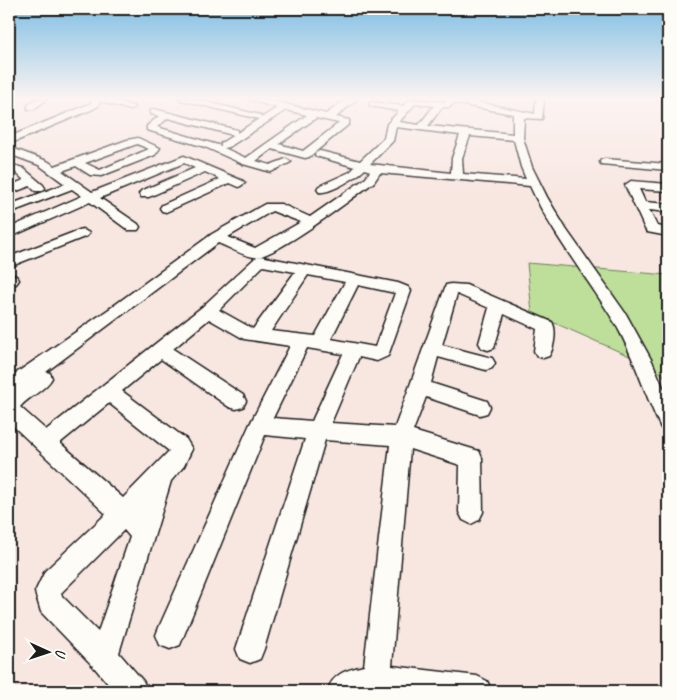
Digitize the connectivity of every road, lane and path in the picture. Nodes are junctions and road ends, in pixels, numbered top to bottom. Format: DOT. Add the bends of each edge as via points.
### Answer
graph roads {
  1 [pos="29,132"];
  2 [pos="162,132"];
  3 [pos="233,132"];
  4 [pos="240,132"];
  5 [pos="289,132"];
  6 [pos="334,132"];
  7 [pos="390,132"];
  8 [pos="454,132"];
  9 [pos="516,132"];
  10 [pos="466,133"];
  11 [pos="516,137"];
  12 [pos="9,140"];
  13 [pos="269,145"];
  14 [pos="214,148"];
  15 [pos="9,150"];
  16 [pos="320,154"];
  17 [pos="76,162"];
  18 [pos="247,162"];
  19 [pos="286,162"];
  20 [pos="605,162"];
  21 [pos="362,166"];
  22 [pos="9,167"];
  23 [pos="205,168"];
  24 [pos="668,168"];
  25 [pos="377,169"];
  26 [pos="55,170"];
  27 [pos="457,177"];
  28 [pos="27,183"];
  29 [pos="126,183"];
  30 [pos="534,183"];
  31 [pos="75,184"];
  32 [pos="668,187"];
  33 [pos="39,188"];
  34 [pos="322,189"];
  35 [pos="9,190"];
  36 [pos="145,194"];
  37 [pos="91,197"];
  38 [pos="641,206"];
  39 [pos="668,208"];
  40 [pos="9,210"];
  41 [pos="311,222"];
  42 [pos="133,227"];
  43 [pos="10,232"];
  44 [pos="668,232"];
  45 [pos="82,233"];
  46 [pos="217,237"];
  47 [pos="255,253"];
  48 [pos="9,262"];
  49 [pos="304,270"];
  50 [pos="228,274"];
  51 [pos="354,279"];
  52 [pos="498,304"];
  53 [pos="208,311"];
  54 [pos="99,336"];
  55 [pos="259,336"];
  56 [pos="320,343"];
  57 [pos="488,343"];
  58 [pos="298,348"];
  59 [pos="433,349"];
  60 [pos="161,350"];
  61 [pos="543,351"];
  62 [pos="351,356"];
  63 [pos="486,363"];
  64 [pos="420,387"];
  65 [pos="9,388"];
  66 [pos="108,391"];
  67 [pos="236,401"];
  68 [pos="480,407"];
  69 [pos="668,422"];
  70 [pos="259,426"];
  71 [pos="318,430"];
  72 [pos="401,437"];
  73 [pos="45,443"];
  74 [pos="162,475"];
  75 [pos="471,512"];
  76 [pos="122,513"];
  77 [pos="144,533"];
  78 [pos="170,635"];
  79 [pos="250,650"];
  80 [pos="104,657"];
  81 [pos="377,678"];
  82 [pos="133,691"];
  83 [pos="342,691"];
  84 [pos="478,691"];
  1 -- 12 [label="street"];
  2 -- 14 [label="street"];
  3 -- 14 [label="street"];
  4 -- 14 [label="street"];
  5 -- 13 [label="street"];
  6 -- 13 [label="street" via="305,155"];
  7 -- 21 [label="street" via="389,139"];
  8 -- 10 [label="street"];
  9 -- 11 [label="street"];
  10 -- 11 [label="street"];
  10 -- 27 [label="street" via="458,158"];
  11 -- 30 [label="street"];
  13 -- 18 [label="street"];
  14 -- 18 [label="street"];
  15 -- 26 [label="street" via="43,162"];
  16 -- 21 [label="street"];
  17 -- 17 [label="street" via="134,141 155,148 151,153 101,174"];
  17 -- 26 [label="street"];
  18 -- 19 [label="street" via="271,169"];
  20 -- 24 [label="street"];
  21 -- 25 [label="street"];
  21 -- 34 [label="street" via="354,174"];
  22 -- 33 [label="street" via="19,170"];
  23 -- 29 [label="street" via="189,160 180,160"];
  23 -- 36 [label="street"];
  23 -- 36 [label="street" via="234,181 169,209"];
  25 -- 27 [label="street"];
  25 -- 41 [label="street" via="370,180"];
  26 -- 31 [label="street"];
  27 -- 30 [label="street"];
  28 -- 35 [label="street"];
  29 -- 36 [label="street"];
  29 -- 37 [label="street"];
  30 -- 69 [label="street" via="548,210 634,341"];
  31 -- 37 [label="street"];
  31 -- 40 [label="street"];
  32 -- 38 [label="street" via="632,185"];
  37 -- 42 [label="street"];
  37 -- 43 [label="street"];
  38 -- 39 [label="street"];
  38 -- 44 [label="street" via="652,230"];
  41 -- 46 [label="street" via="277,207 269,207"];
  41 -- 47 [label="street" via="284,240"];
  45 -- 48 [label="street"];
  46 -- 47 [label="street"];
  46 -- 65 [label="street"];
  47 -- 50 [label="street"];
  49 -- 51 [label="street"];
  49 -- 53 [label="street" via="257,262"];
  49 -- 55 [label="street"];
  51 -- 56 [label="street"];
  51 -- 56 [label="street" via="403,291 382,351 374,354"];
  52 -- 57 [label="street"];
  52 -- 59 [label="street" via="461,288 451,289"];
  52 -- 61 [label="street" via="546,326"];
  53 -- 55 [label="street" via="250,335"];
  53 -- 60 [label="street"];
  54 -- 73 [label="street" via="10,405 9,410"];
  55 -- 56 [label="street"];
  58 -- 70 [label="street"];
  59 -- 63 [label="street"];
  59 -- 64 [label="street"];
  60 -- 66 [label="street"];
  60 -- 67 [label="street"];
  62 -- 71 [label="street"];
  64 -- 68 [label="street"];
  64 -- 72 [label="street"];
  66 -- 73 [label="street"];
  66 -- 74 [label="street" via="182,449"];
  70 -- 71 [label="street"];
  70 -- 78 [label="street"];
  71 -- 72 [label="street"];
  71 -- 79 [label="street"];
  72 -- 75 [label="street" via="471,458"];
  72 -- 81 [label="street"];
  73 -- 76 [label="street"];
  74 -- 76 [label="street"];
  74 -- 77 [label="street"];
  76 -- 77 [label="street"];
  76 -- 80 [label="street" via="54,580 48,592 50,603"];
  77 -- 80 [label="street"];
  80 -- 82 [label="street"];
  81 -- 83 [label="street" via="349,684"];
  81 -- 84 [label="street"];
}
